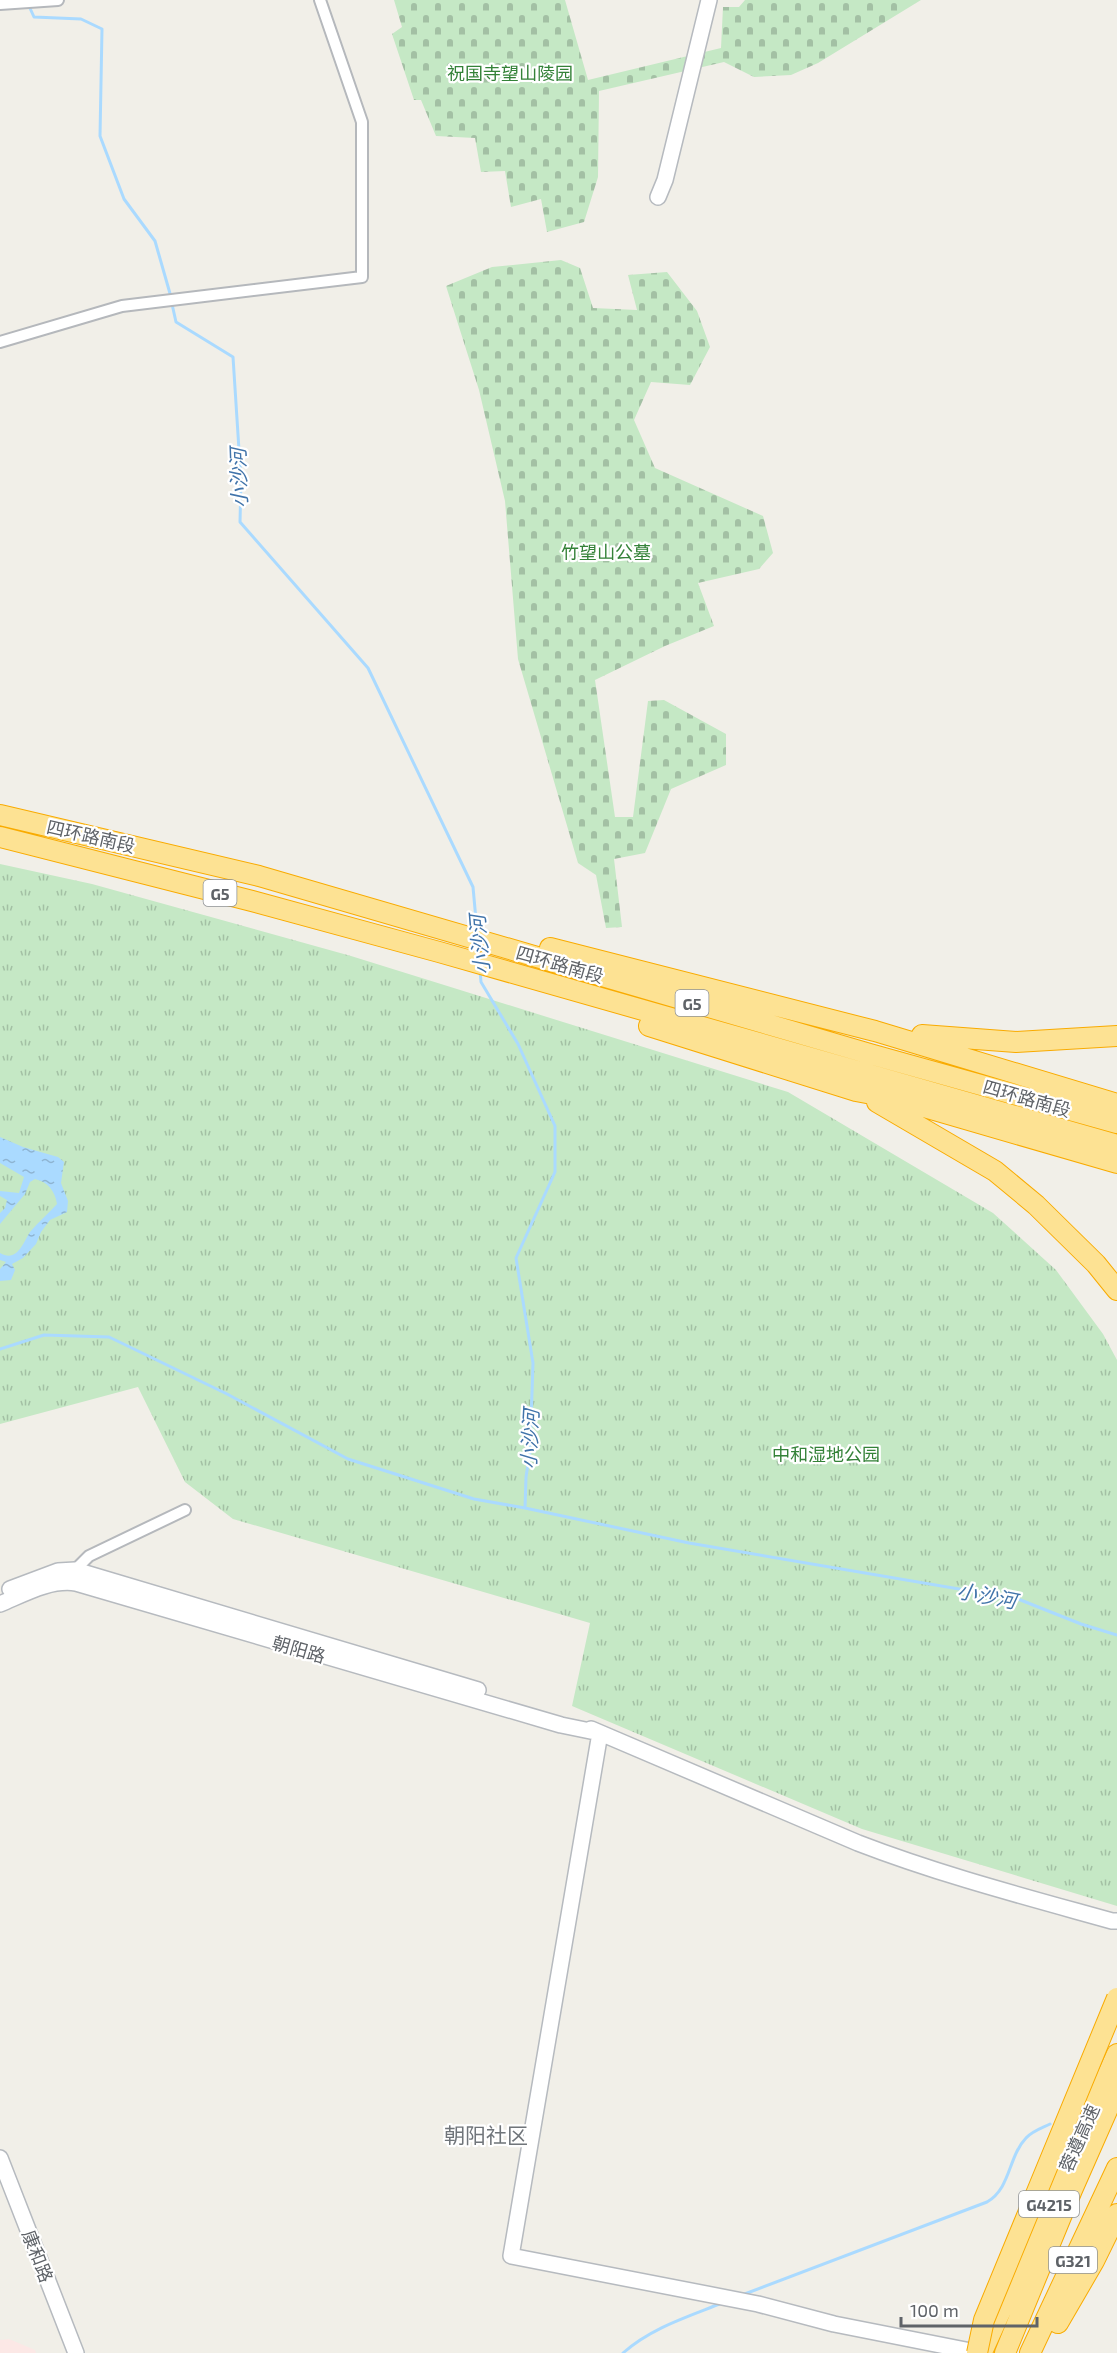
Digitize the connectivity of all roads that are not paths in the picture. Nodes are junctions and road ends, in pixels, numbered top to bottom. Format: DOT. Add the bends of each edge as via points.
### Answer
graph roads {
  1 [pos="57,0"];
  2 [pos="320,0"];
  3 [pos="699,0"];
  4 [pos="710,0"];
  5 [pos="0,4"];
  6 [pos="0,342"];
  7 [pos="0,815"];
  8 [pos="0,837"];
  9 [pos="510,944"];
  10 [pos="903,1036"];
  11 [pos="1117,1036"];
  12 [pos="992,1065"];
  13 [pos="1117,1091"];
  14 [pos="889,1095"];
  15 [pos="1117,1104"];
  16 [pos="1117,1123"];
  17 [pos="1117,1145"];
  18 [pos="1117,1163"];
  19 [pos="1096,1264"];
  20 [pos="1117,1290"];
  21 [pos="1117,1300"];
  22 [pos="185,1510"];
  23 [pos="75,1570"];
  24 [pos="0,1593"];
  25 [pos="0,1604"];
  26 [pos="600,1733"];
  27 [pos="1117,1921"];
  28 [pos="1117,1998"];
  29 [pos="1117,2055"];
  30 [pos="1117,2088"];
  31 [pos="0,2158"];
  32 [pos="1117,2168"];
  33 [pos="3,2174"];
  34 [pos="1117,2187"];
  35 [pos="1117,2214"];
  36 [pos="1058,2323"];
  37 [pos="76,2353"];
  38 [pos="980,2353"];
  39 [pos="1005,2353"];
  40 [pos="1030,2353"];
  41 [pos="1045,2353"];
  1 -- 5 [label="street"];
  2 -- 6 [label="street" via="362,122 362,277 122,306"];
  3 -- 4 [label="main road" via="656,179 658,197"];
  7 -- 9 [label="highway, 四环路南段 / G5" via="259,876"];
  8 -- 14 [label="highway, 四环路南段 / G5" via="252,901 860,1082"];
  9 -- 10 [label="highway"];
  9 -- 16 [label="highway, 四环路南段 / G5" via="870,1054"];
  10 -- 11 [label="highway" via="1016,1042"];
  10 -- 12 [label="highway"];
  12 -- 13 [label="highway"];
  12 -- 15 [label="highway"];
  14 -- 17 [label="highway, 四环路南段"];
  14 -- 18 [label="highway"];
  14 -- 19 [label="highway" via="1036,1205"];
  19 -- 20 [label="highway"];
  19 -- 21 [label="highway"];
  22 -- 23 [label="street" via="89,1556"];
  23 -- 24 [label="main road" via="58,1571"];
  23 -- 26 [label="main road" via="563,1715"];
  25 -- 26 [label="main road, 朝阳路" via="46,1585 76,1583 561,1725"];
  26 -- 27 [label="main road" via="902,1860"];
  26 -- 38 [label="main road" via="511,2256 758,2304 834,2324"];
  28 -- 38 [label="highway, bridge" via="984,2320"];
  29 -- 38 [label="highway, 蓉遵高速 / G4215"];
  30 -- 39 [label="highway, G321"];
  31 -- 33 [label="main road, 康和路"];
  32 -- 40 [label="highway, G321"];
  33 -- 37 [label="main road, 康和路"];
  34 -- 36 [label="highway, G4215"];
  35 -- 36 [label="highway"];
  36 -- 41 [label="highway, G4215"];
}
